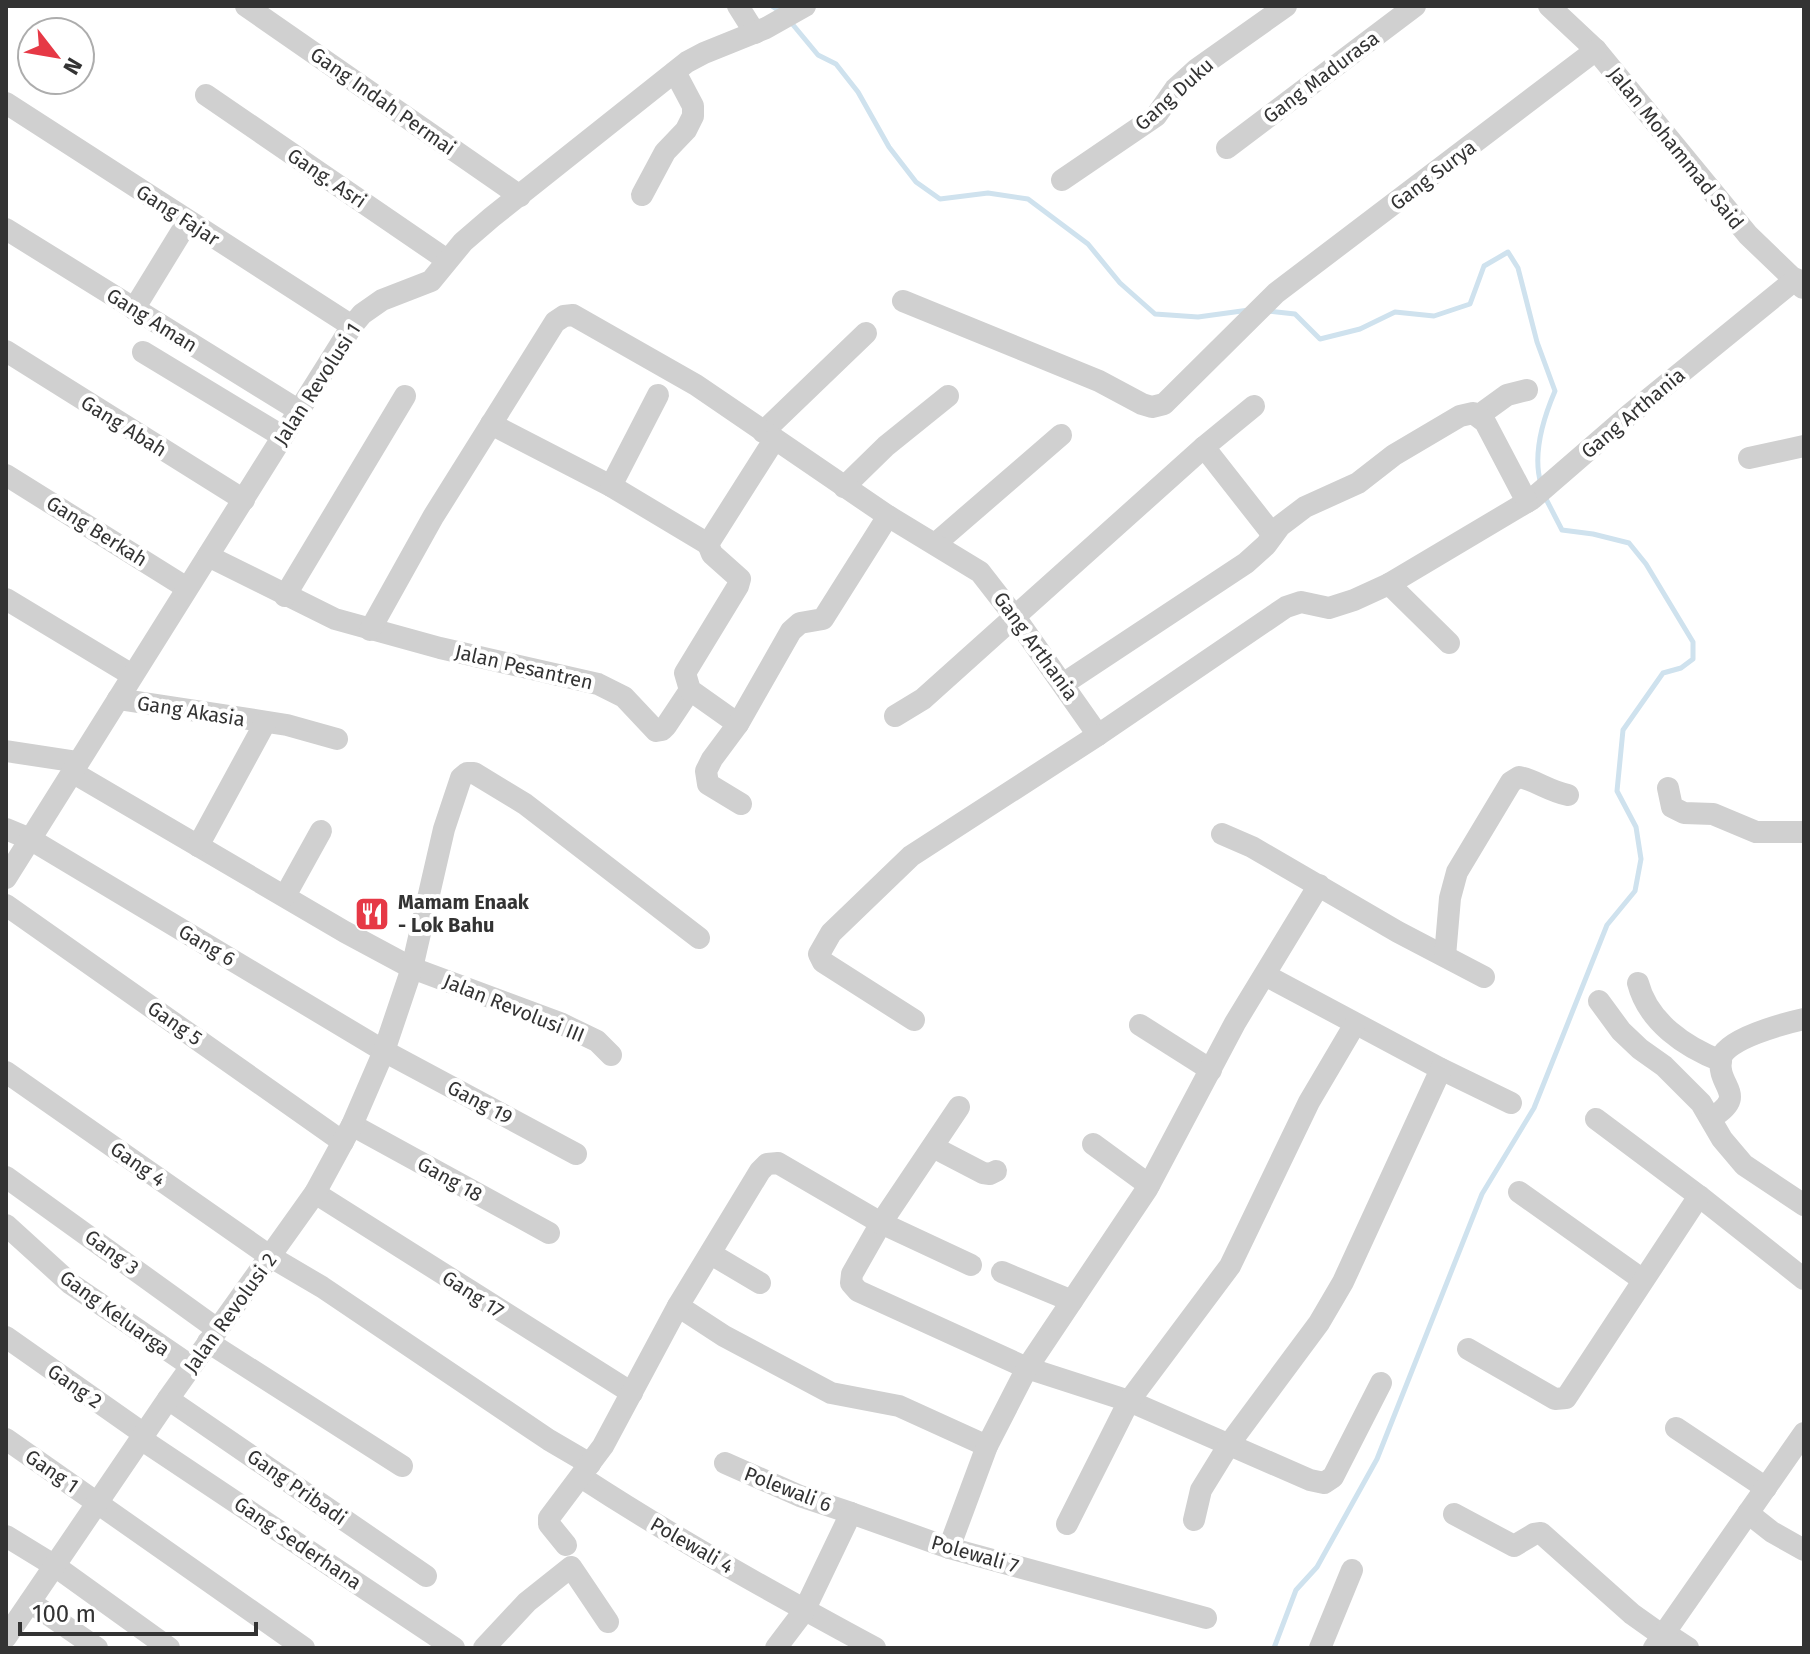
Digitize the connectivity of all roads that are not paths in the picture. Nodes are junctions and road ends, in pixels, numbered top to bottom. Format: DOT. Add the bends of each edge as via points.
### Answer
graph roads {
  1 [pos="246,6"];
  2 [pos="738,6"];
  3 [pos="805,6"];
  4 [pos="1286,6"];
  5 [pos="1415,6"];
  6 [pos="1549,6"];
  7 [pos="760,31"];
  8 [pos="1596,50"];
  9 [pos="675,72"];
  10 [pos="206,95"];
  11 [pos="6,103"];
  12 [pos="1227,148"];
  13 [pos="1062,180"];
  14 [pos="642,195"];
  15 [pos="520,196"];
  16 [pos="188,221"];
  17 [pos="6,229"];
  18 [pos="447,260"];
  19 [pos="1800,284"];
  20 [pos="903,301"];
  21 [pos="134,309"];
  22 [pos="352,326"];
  23 [pos="866,333"];
  24 [pos="6,351"];
  25 [pos="143,352"];
  26 [pos="1527,390"];
  27 [pos="658,395"];
  28 [pos="405,396"];
  29 [pos="948,396"];
  30 [pos="1254,406"];
  31 [pos="298,410"];
  32 [pos="1478,416"];
  33 [pos="491,424"];
  34 [pos="1061,435"];
  35 [pos="282,436"];
  36 [pos="769,436"];
  37 [pos="1804,446"];
  38 [pos="1204,447"];
  39 [pos="1749,458"];
  40 [pos="6,475"];
  41 [pos="611,486"];
  42 [pos="844,487"];
  43 [pos="244,500"];
  44 [pos="1530,500"];
  45 [pos="888,516"];
  46 [pos="1273,535"];
  47 [pos="708,544"];
  48 [pos="935,544"];
  49 [pos="208,556"];
  50 [pos="1389,584"];
  51 [pos="187,588"];
  52 [pos="285,596"];
  53 [pos="6,599"];
  54 [pos="1015,617"];
  55 [pos="370,630"];
  56 [pos="1449,643"];
  57 [pos="132,675"];
  58 [pos="1063,684"];
  59 [pos="690,690"];
  60 [pos="118,699"];
  61 [pos="895,716"];
  62 [pos="276,724"];
  63 [pos="738,724"];
  64 [pos="1098,735"];
  65 [pos="337,739"];
  66 [pos="6,751"];
  67 [pos="75,767"];
  68 [pos="1668,788"];
  69 [pos="1568,795"];
  70 [pos="741,804"];
  71 [pos="6,829"];
  72 [pos="321,831"];
  73 [pos="1804,832"];
  74 [pos="1222,834"];
  75 [pos="30,839"];
  76 [pos="198,846"];
  77 [pos="6,878"];
  78 [pos="1319,885"];
  79 [pos="285,896"];
  80 [pos="6,905"];
  81 [pos="699,938"];
  82 [pos="1445,956"];
  83 [pos="412,968"];
  84 [pos="1265,975"];
  85 [pos="1484,977"];
  86 [pos="1638,983"];
  87 [pos="1599,1001"];
  88 [pos="1804,1019"];
  89 [pos="914,1020"];
  90 [pos="1355,1024"];
  91 [pos="1140,1025"];
  92 [pos="384,1051"];
  93 [pos="611,1055"];
  94 [pos="1721,1061"];
  95 [pos="1441,1069"];
  96 [pos="1211,1070"];
  97 [pos="6,1072"];
  98 [pos="1511,1103"];
  99 [pos="959,1107"];
  100 [pos="1711,1118"];
  101 [pos="1596,1119"];
  102 [pos="348,1133"];
  103 [pos="1093,1144"];
  104 [pos="933,1147"];
  105 [pos="576,1154"];
  106 [pos="996,1171"];
  107 [pos="6,1177"];
  108 [pos="1149,1185"];
  109 [pos="1519,1192"];
  110 [pos="315,1193"];
  111 [pos="1699,1196"];
  112 [pos="1804,1205"];
  113 [pos="881,1223"];
  114 [pos="6,1225"];
  115 [pos="549,1233"];
  116 [pos="711,1254"];
  117 [pos="271,1257"];
  118 [pos="971,1265"];
  119 [pos="1002,1272"];
  120 [pos="1804,1279"];
  121 [pos="1643,1280"];
  122 [pos="760,1283"];
  123 [pos="1072,1301"];
  124 [pos="678,1306"];
  125 [pos="213,1335"];
  126 [pos="6,1337"];
  127 [pos="1468,1349"];
  128 [pos="191,1366"];
  129 [pos="1027,1368"];
  130 [pos="1381,1383"];
  131 [pos="632,1393"];
  132 [pos="168,1399"];
  133 [pos="1129,1401"];
  134 [pos="1676,1428"];
  135 [pos="1804,1433"];
  136 [pos="143,1436"];
  137 [pos="6,1439"];
  138 [pos="1230,1443"];
  139 [pos="987,1446"];
  140 [pos="725,1463"];
  141 [pos="402,1466"];
  142 [pos="586,1471"];
  143 [pos="1766,1488"];
  144 [pos="98,1503"];
  145 [pos="851,1513"];
  146 [pos="1748,1513"];
  147 [pos="1454,1514"];
  148 [pos="1194,1520"];
  149 [pos="1067,1524"];
  150 [pos="6,1536"];
  151 [pos="566,1545"];
  152 [pos="949,1548"];
  153 [pos="1804,1550"];
  154 [pos="55,1566"];
  155 [pos="1352,1570"];
  156 [pos="426,1576"];
  157 [pos="30,1602"];
  158 [pos="804,1611"];
  159 [pos="1206,1618"];
  160 [pos="608,1622"];
  161 [pos="6,1637"];
  162 [pos="1661,1639"];
  163 [pos="97,1648"];
  164 [pos="169,1648"];
  165 [pos="304,1648"];
  166 [pos="454,1648"];
  167 [pos="484,1648"];
  168 [pos="776,1648"];
  169 [pos="875,1648"];
  170 [pos="1320,1648"];
  171 [pos="1688,1648"];
  1 -- 15 [label="street, Gang Indah Permai"];
  2 -- 7 [label="street"];
  3 -- 7 [label="street, Jalan Revolusi 1"];
  4 -- 13 [label="street, Gang Duku" via="1197,69 1156,116"];
  5 -- 12 [label="street, Gang Madurasa"];
  6 -- 8 [label="street, Jalan Mohammad Said"];
  7 -- 9 [label="street, Jalan Revolusi 1" via="704,53"];
  8 -- 19 [label="street, Jalan Mohammad Said" via="1748,235"];
  8 -- 20 [label="street, Gang Surya" via="1264,304 1164,404 1152,407"];
  9 -- 14 [label="street" via="693,116"];
  9 -- 15 [label="street, Jalan Revolusi 1"];
  10 -- 18 [label="street, Gang. Asri"];
  11 -- 16 [label="street, Gang Fajar"];
  15 -- 18 [label="street, Jalan Revolusi 1"];
  16 -- 21 [label="street"];
  16 -- 22 [label="street, Gang Fajar"];
  17 -- 21 [label="street, Gang Aman"];
  18 -- 22 [label="street, Jalan Revolusi 1" via="431,281 382,300"];
  19 -- 44 [label="street, Gang Arthania"];
  21 -- 31 [label="street, Gang Aman"];
  22 -- 31 [label="street, Jalan Revolusi 1"];
  23 -- 36 [label="street"];
  24 -- 43 [label="street, Gang Abah"];
  25 -- 35 [label="street"];
  26 -- 32 [label="street" via="1507,395"];
  27 -- 41 [label="street"];
  28 -- 52 [label="street"];
  29 -- 42 [label="street"];
  30 -- 38 [label="street"];
  31 -- 35 [label="street, Jalan Revolusi 1"];
  32 -- 44 [label="street"];
  32 -- 46 [label="street" via="1460,416 1358,483 1305,507"];
  33 -- 36 [label="street, Gang Arthania" via="555,322 573,315 696,385"];
  33 -- 41 [label="street"];
  33 -- 55 [label="street, Gang Arthania"];
  34 -- 48 [label="street"];
  35 -- 43 [label="street, Jalan Revolusi 1"];
  36 -- 42 [label="street, Gang Arthania"];
  36 -- 47 [label="street"];
  37 -- 39 [label="street"];
  38 -- 46 [label="street"];
  38 -- 54 [label="street"];
  40 -- 51 [label="street, Gang Berkah"];
  41 -- 47 [label="street"];
  42 -- 45 [label="street, Gang Arthania"];
  43 -- 49 [label="street, Jalan Revolusi 1"];
  44 -- 50 [label="street, Gang Arthania"];
  45 -- 48 [label="street, Gang Arthania"];
  45 -- 63 [label="street" via="823,619 800,623 791,631"];
  46 -- 58 [label="street" via="1246,563"];
  47 -- 59 [label="street" via="740,579 685,673"];
  48 -- 54 [label="street, Gang Arthania" via="980,572"];
  49 -- 51 [label="street, Jalan Revolusi 1"];
  49 -- 52 [label="street"];
  50 -- 56 [label="street"];
  50 -- 64 [label="street, Gang Arthania" via="1341,606 1301,602 1286,607"];
  51 -- 57 [label="street, Jalan Revolusi 1"];
  52 -- 55 [label="street"];
  53 -- 57 [label="street"];
  54 -- 58 [label="street, Gang Arthania"];
  54 -- 61 [label="street" via="923,699"];
  55 -- 59 [label="street, Jalan Pesantren" via="598,684 624,697 659,731"];
  57 -- 60 [label="street, Jalan Revolusi 1"];
  58 -- 64 [label="street, Gang Arthania"];
  59 -- 63 [label="street"];
  60 -- 62 [label="street, Gang Akasia"];
  60 -- 67 [label="street, Jalan Revolusi 1"];
  62 -- 65 [label="street"];
  62 -- 76 [label="street, Gang Akasia"];
  63 -- 70 [label="street" via="712,759 706,778"];
  64 -- 89 [label="street" via="911,856 831,933 819,954 823,962"];
  66 -- 67 [label="street"];
  67 -- 75 [label="street, Jalan Revolusi 1"];
  67 -- 76 [label="street"];
  68 -- 73 [label="street" via="1672,807 1684,813 1713,814 1756,832"];
  69 -- 82 [label="street" via="1526,778 1511,782 1457,872"];
  71 -- 75 [label="street, Gang 6"];
  72 -- 79 [label="street"];
  74 -- 78 [label="street"];
  75 -- 77 [label="street, Jalan Revolusi 1"];
  75 -- 92 [label="street, Gang 6"];
  76 -- 79 [label="street"];
  78 -- 82 [label="street"];
  78 -- 84 [label="street"];
  79 -- 83 [label="street"];
  80 -- 102 [label="street, Gang 5"];
  81 -- 83 [label="street, Jalan Revolusi 2" via="525,804 467,773 444,829"];
  82 -- 85 [label="street"];
  83 -- 92 [label="street, Jalan Revolusi 2"];
  83 -- 93 [label="street, Jalan Revolusi III" via="560,1023 597,1041"];
  84 -- 90 [label="street"];
  84 -- 96 [label="street"];
  86 -- 94 [label="street" via="1650,1008 1687,1047"];
  87 -- 100 [label="street" via="1621,1031 1684,1085"];
  88 -- 94 [label="street" via="1768,1028 1729,1047"];
  90 -- 95 [label="street"];
  90 -- 133 [label="street" via="1309,1102 1230,1266"];
  91 -- 96 [label="street"];
  92 -- 102 [label="street, Jalan Revolusi 2"];
  92 -- 105 [label="street, Gang 19"];
  94 -- 100 [label="street" via="1731,1098"];
  95 -- 98 [label="street"];
  95 -- 138 [label="street" via="1343,1282"];
  96 -- 108 [label="street"];
  97 -- 117 [label="street, Gang 4"];
  99 -- 104 [label="street"];
  100 -- 112 [label="street" via="1744,1165"];
  101 -- 111 [label="street"];
  102 -- 110 [label="street, Jalan Revolusi 2"];
  102 -- 115 [label="street, Gang 18"];
  103 -- 108 [label="street"];
  104 -- 106 [label="street" via="983,1173"];
  104 -- 113 [label="street"];
  107 -- 125 [label="street, Gang 3"];
  108 -- 123 [label="street"];
  109 -- 121 [label="street"];
  110 -- 117 [label="street, Jalan Revolusi 2"];
  110 -- 131 [label="street, Gang 17"];
  111 -- 120 [label="street"];
  111 -- 121 [label="street"];
  113 -- 116 [label="street" via="778,1163 767,1164"];
  113 -- 118 [label="street"];
  113 -- 129 [label="street" via="852,1274 853,1287"];
  114 -- 128 [label="street, Gang Keluarga" via="71,1284"];
  116 -- 122 [label="street"];
  116 -- 124 [label="street"];
  117 -- 125 [label="street, Jalan Revolusi 2"];
  117 -- 142 [label="street, Gang 4" via="549,1440"];
  119 -- 123 [label="street"];
  121 -- 127 [label="street" via="1560,1400"];
  123 -- 129 [label="street"];
  124 -- 131 [label="street"];
  124 -- 139 [label="street" via="831,1393 899,1406"];
  125 -- 128 [label="street, Jalan Revolusi 2"];
  125 -- 141 [label="street, Gang 3"];
  126 -- 136 [label="street, Gang 2"];
  128 -- 132 [label="street, Jalan Revolusi 2"];
  129 -- 133 [label="street"];
  129 -- 139 [label="street"];
  130 -- 138 [label="street" via="1340,1466 1324,1483"];
  131 -- 142 [label="street"];
  132 -- 136 [label="street, Jalan Revolusi 2"];
  132 -- 156 [label="street, Gang Pribadi"];
  133 -- 138 [label="street"];
  133 -- 149 [label="street"];
  134 -- 143 [label="street"];
  135 -- 143 [label="street"];
  136 -- 144 [label="street, Jalan Revolusi 2"];
  136 -- 166 [label="street, Gang Sederhana"];
  137 -- 144 [label="street, Gang 1"];
  138 -- 148 [label="street" via="1201,1490"];
  139 -- 152 [label="street"];
  140 -- 145 [label="street, Polewali 6"];
  142 -- 151 [label="street" via="549,1518"];
  142 -- 158 [label="street, Polewali 4" via="638,1514"];
  143 -- 146 [label="street"];
  144 -- 154 [label="street, Jalan Revolusi 2"];
  144 -- 165 [label="street, Gang 1"];
  145 -- 152 [label="street, Polewali 7"];
  145 -- 158 [label="street"];
  146 -- 153 [label="street"];
  146 -- 162 [label="street"];
  147 -- 162 [label="street" via="1514,1546 1541,1533"];
  150 -- 154 [label="street"];
  152 -- 159 [label="street, Polewali 7"];
  154 -- 157 [label="street, Jalan Revolusi 2"];
  154 -- 164 [label="street"];
  155 -- 170 [label="street"];
  157 -- 161 [label="street, Jalan Revolusi 2"];
  157 -- 163 [label="street"];
  158 -- 168 [label="street"];
  158 -- 169 [label="street, Polewali 4"];
  160 -- 167 [label="street" via="571,1567 527,1602"];
  162 -- 171 [label="street"];
}
